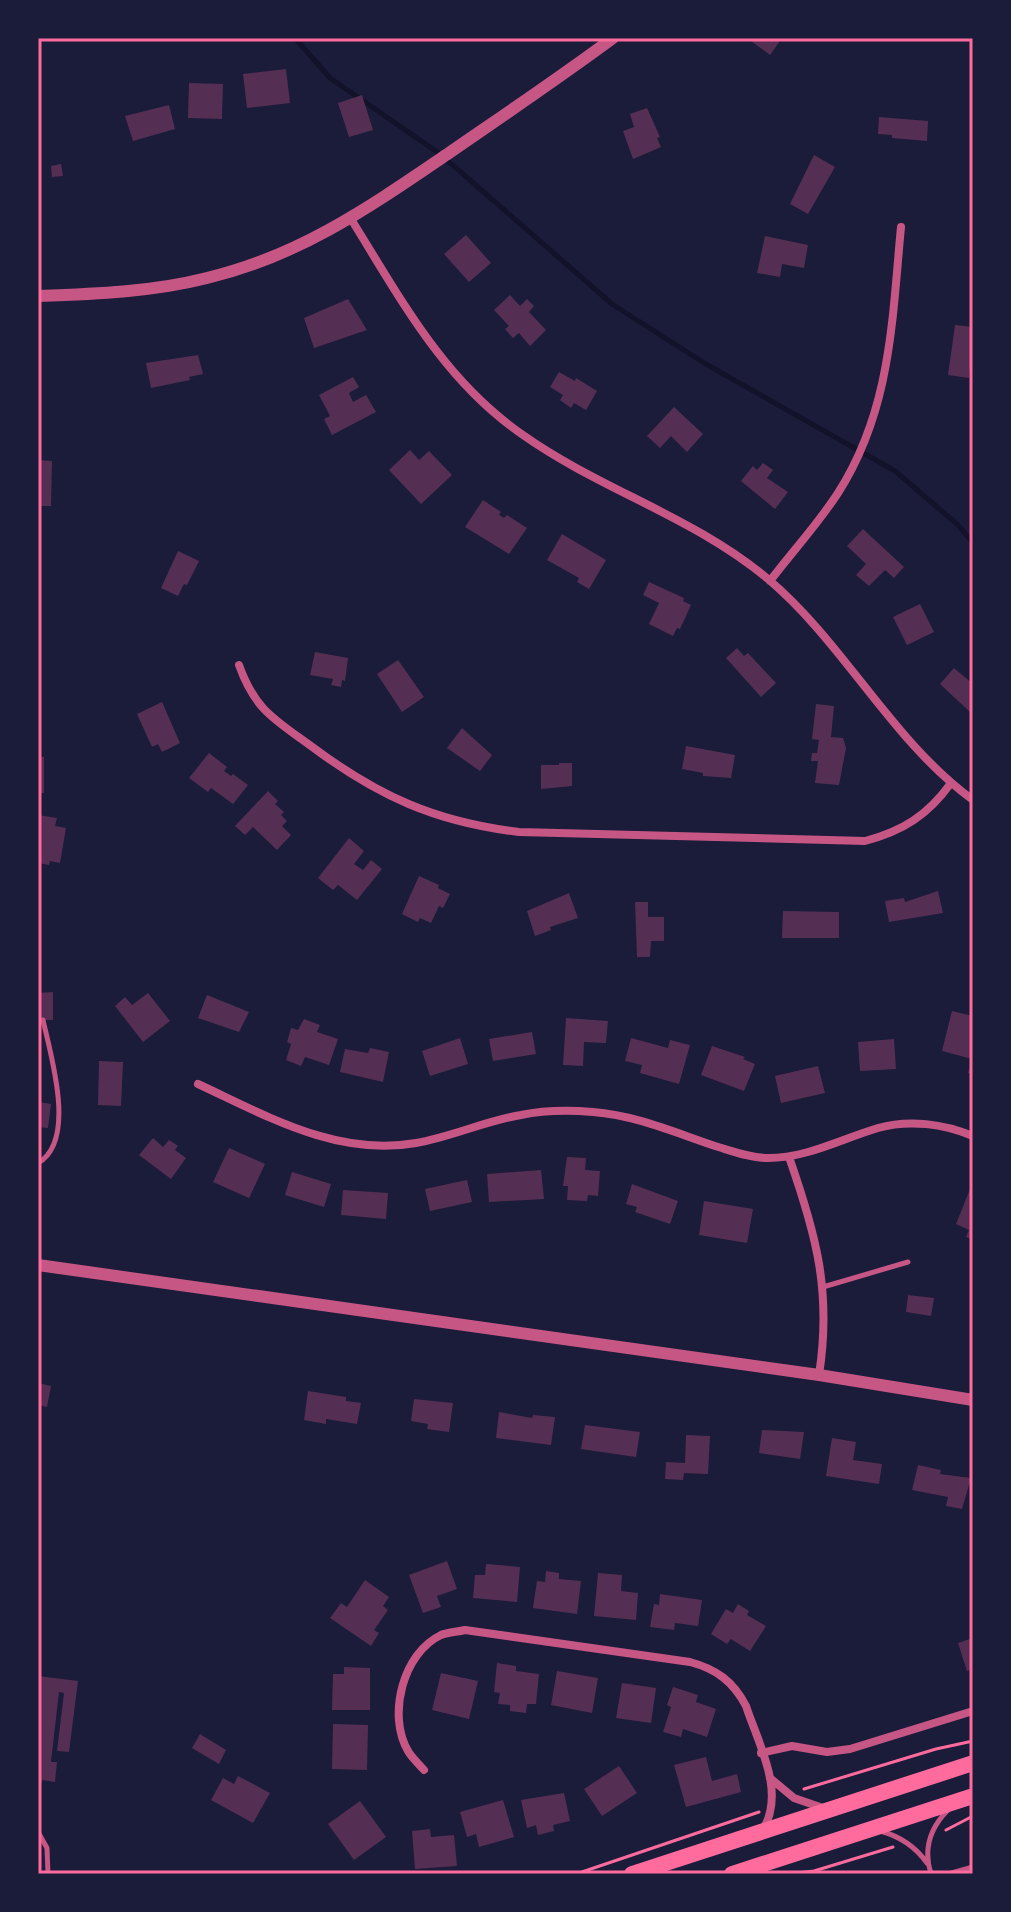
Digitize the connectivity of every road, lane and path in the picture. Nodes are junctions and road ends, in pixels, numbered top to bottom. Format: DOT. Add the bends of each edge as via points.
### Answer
graph roads {
  1 [pos="613,38"];
  2 [pos="351,219"];
  3 [pos="901,227"];
  4 [pos="38,296"];
  5 [pos="770,581"];
  6 [pos="239,665"];
  7 [pos="951,783"];
  8 [pos="973,800"];
  9 [pos="43,1020"];
  10 [pos="198,1084"];
  11 [pos="973,1136"];
  12 [pos="789,1157"];
  13 [pos="38,1163"];
  14 [pos="908,1262"];
  15 [pos="38,1265"];
  16 [pos="823,1287"];
  17 [pos="819,1375"];
  18 [pos="973,1400"];
  19 [pos="973,1711"];
  20 [pos="761,1753"];
  21 [pos="973,1763"];
  22 [pos="424,1770"];
  23 [pos="769,1777"];
  24 [pos="973,1796"];
  25 [pos="956,1801"];
  26 [pos="832,1809"];
  27 [pos="973,1816"];
  28 [pos="871,1829"];
  29 [pos="38,1832"];
  30 [pos="762,1832"];
  31 [pos="931,1835"];
  32 [pos="906,1842"];
  33 [pos="928,1865"];
  34 [pos="973,1867"];
  35 [pos="48,1874"];
  36 [pos="632,1874"];
  37 [pos="732,1874"];
  38 [pos="788,1874"];
  39 [pos="931,1874"];
  40 [pos="948,1874"];
  1 -- 2 [label="street"];
  2 -- 4 [label="street" via="303,244 208,278 153,289"];
  2 -- 5 [label="street" via="431,347 491,411 551,453 704,533"];
  3 -- 5 [label="street" via="889,355 872,425 837,495"];
  5 -- 7 [label="street"];
  6 -- 7 [label="street" via="265,712 341,769 404,804 478,827 865,841 915,822"];
  7 -- 8 [label="street"];
  9 -- 13 [label="lane" via="59,1119 54,1145"];
  10 -- 12 [label="street" via="302,1132 353,1144 413,1144 518,1115 573,1110 632,1119 744,1155"];
  11 -- 12 [label="street" via="909,1123"];
  12 -- 16 [label="street"];
  14 -- 16 [label="lane"];
  15 -- 17 [label="street"];
  16 -- 17 [label="street" via="825,1334"];
  17 -- 18 [label="street"];
  19 -- 20 [label="street" via="850,1749 827,1752 792,1746"];
  20 -- 22 [label="street" via="740,1694 706,1666 465,1630 429,1643 403,1681 398,1716 402,1737"];
  20 -- 23 [label="street"];
  21 -- 26 [label="highway"];
  23 -- 26 [label="street" via="794,1798"];
  23 -- 30 [label="street" via="773,1796"];
  24 -- 25 [label="highway"];
  25 -- 28 [label="highway"];
  25 -- 31 [label="lane"];
  26 -- 30 [label="highway"];
  27 -- 31 [label="path"];
  28 -- 32 [label="lane"];
  28 -- 37 [label="highway"];
  29 -- 35 [label="lane" via="47,1848"];
  30 -- 36 [label="highway"];
  31 -- 33 [label="lane"];
  32 -- 33 [label="lane"];
  32 -- 38 [label="path"];
  33 -- 39 [label="lane"];
  34 -- 40 [label="lane"];
}
